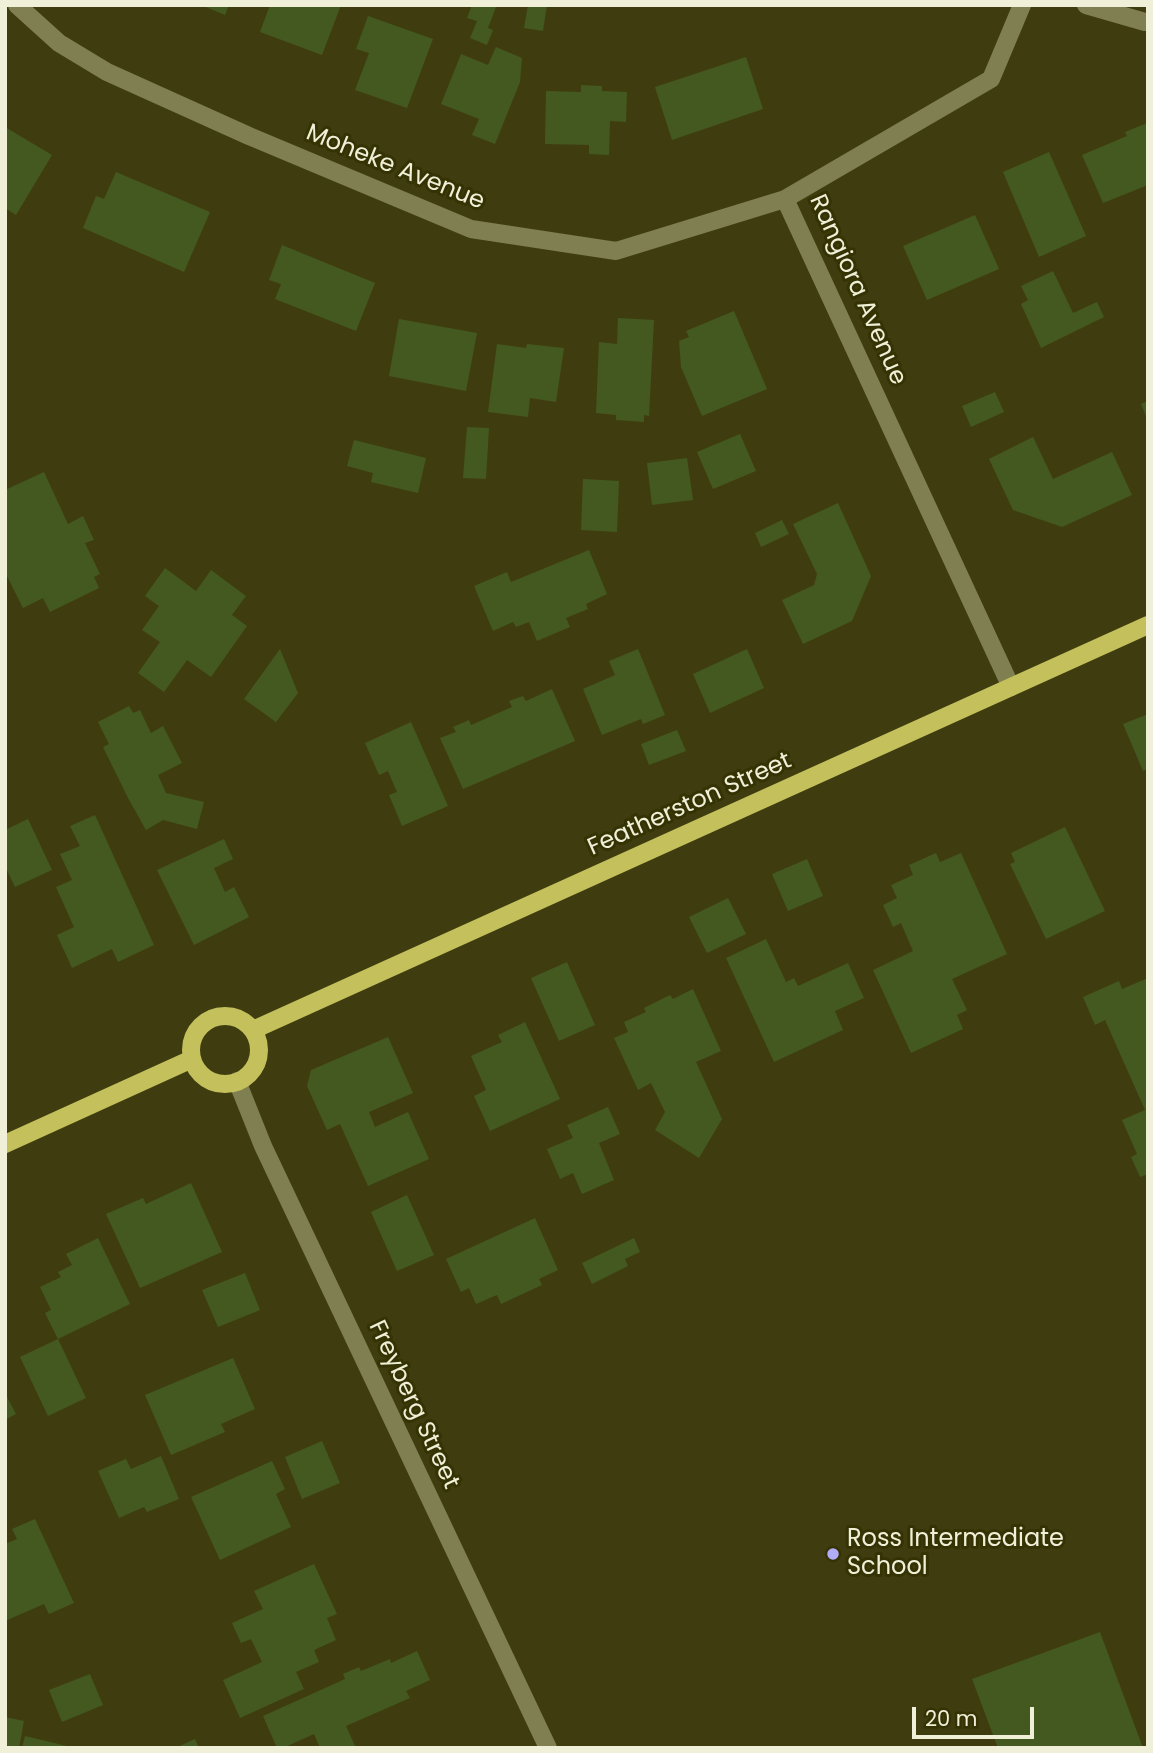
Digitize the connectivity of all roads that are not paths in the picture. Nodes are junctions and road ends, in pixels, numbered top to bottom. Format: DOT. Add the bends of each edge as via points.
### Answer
graph roads {
  1 [pos="17,5"];
  2 [pos="1022,5"];
  3 [pos="1086,5"];
  4 [pos="1145,22"];
  5 [pos="785,199"];
  6 [pos="1148,625"];
  7 [pos="1011,687"];
  8 [pos="253,1030"];
  9 [pos="192,1059"];
  10 [pos="237,1081"];
  11 [pos="5,1144"];
  12 [pos="548,1748"];
  1 -- 5 [label="street, Moheke Avenue" via="59,43 107,72 471,229 616,251"];
  2 -- 5 [label="street, Rangiora Avenue" via="991,79"];
  3 -- 4 [label="street"];
  5 -- 7 [label="street, Rangiora Avenue"];
  6 -- 7 [label="main road, Featherston Street"];
  7 -- 8 [label="main road, Featherston Street"];
  8 -- 9 [label="main road" via="234,1017 211,1019 194,1035"];
  8 -- 10 [label="main road" via="259,1053 248,1075"];
  9 -- 10 [label="main road" via="204,1077 215,1082"];
  9 -- 11 [label="main road"];
  10 -- 12 [label="street, Freyberg Street" via="263,1146"];
}
